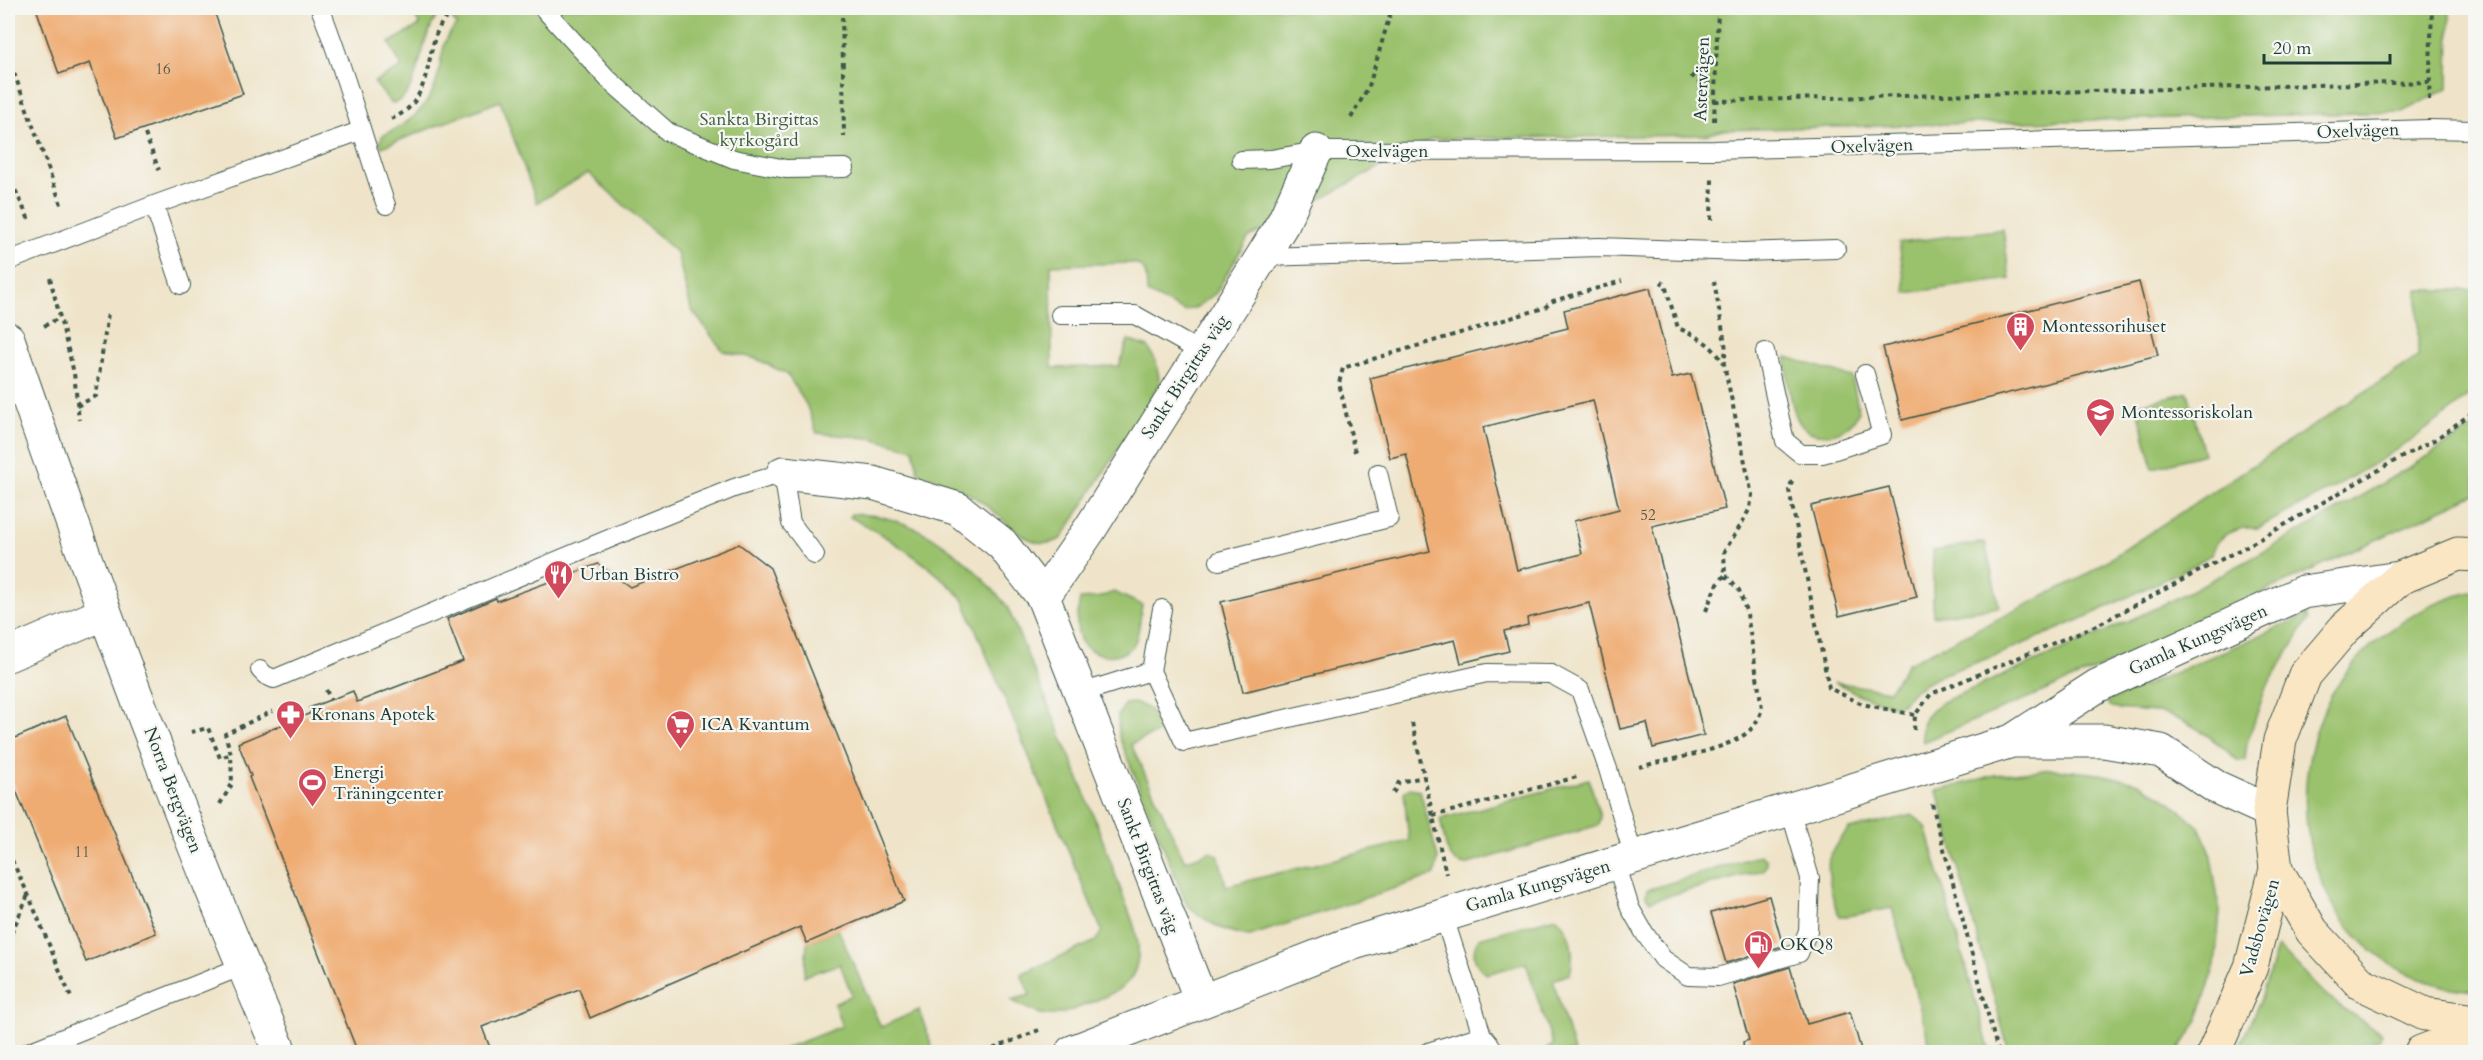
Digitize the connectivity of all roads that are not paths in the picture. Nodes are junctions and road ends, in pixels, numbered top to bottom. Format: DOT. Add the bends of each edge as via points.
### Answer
graph roads {
  1 [pos="320,8"];
  2 [pos="543,8"];
  3 [pos="2475,130"];
  4 [pos="360,131"];
  5 [pos="1316,151"];
  6 [pos="1241,160"];
  7 [pos="845,168"];
  8 [pos="154,205"];
  9 [pos="386,205"];
  10 [pos="1836,249"];
  11 [pos="1262,257"];
  12 [pos="8,261"];
  13 [pos="181,285"];
  14 [pos="1060,315"];
  15 [pos="8,339"];
  16 [pos="1201,352"];
  17 [pos="1765,352"];
  18 [pos="1865,374"];
  19 [pos="783,473"];
  20 [pos="1378,473"];
  21 [pos="2469,550"];
  22 [pos="815,555"];
  23 [pos="1219,561"];
  24 [pos="2400,578"];
  25 [pos="1043,597"];
  26 [pos="1162,609"];
  27 [pos="105,613"];
  28 [pos="8,655"];
  29 [pos="260,670"];
  30 [pos="1151,671"];
  31 [pos="1081,693"];
  32 [pos="2012,741"];
  33 [pos="1790,810"];
  34 [pos="2270,811"];
  35 [pos="1625,861"];
  36 [pos="2276,869"];
  37 [pos="1443,914"];
  38 [pos="243,966"];
  39 [pos="1201,1000"];
  40 [pos="2475,1021"];
  41 [pos="2475,1031"];
  42 [pos="1482,1035"];
  43 [pos="28,1053"];
  44 [pos="280,1053"];
  45 [pos="1072,1053"];
  46 [pos="1428,1053"];
  47 [pos="1496,1053"];
  48 [pos="2214,1053"];
  49 [pos="2421,1053"];
  1 -- 4 [label="lane" via="338,53"];
  2 -- 7 [label="lane" via="608,79 668,132 734,159 786,170"];
  3 -- 5 [label="lane, Oxelvägen" via="1714,150"];
  4 -- 8 [label="lane"];
  4 -- 9 [label="lane"];
  5 -- 6 [label="lane, Oxelvägen"];
  5 -- 11 [label="street, Sankt Birgittas väg" via="1284,221"];
  8 -- 12 [label="lane"];
  8 -- 13 [label="lane"];
  10 -- 11 [label="lane" via="1743,252 1599,247"];
  11 -- 16 [label="street, Sankt Birgittas väg"];
  14 -- 16 [label="lane" via="1135,315"];
  15 -- 27 [label="street, Norra Bergvägen"];
  16 -- 25 [label="street, Sankt Birgittas väg"];
  17 -- 18 [label="lane" via="1785,441 1802,454 1823,454 1882,435"];
  19 -- 22 [label="lane" via="791,523"];
  19 -- 25 [label="street, Sankt Birgittas väg" via="873,483 958,509 1002,544"];
  19 -- 29 [label="lane" via="647,523 274,679"];
  20 -- 23 [label="lane" via="1389,518"];
  21 -- 24 [label="main road"];
  24 -- 32 [label="street, Gamla Kungsvägen" via="2304,592 2097,686"];
  24 -- 34 [label="main road" via="2344,629 2305,675 2280,740"];
  25 -- 31 [label="street, Sankt Birgittas väg"];
  26 -- 30 [label="lane"];
  27 -- 28 [label="street"];
  27 -- 38 [label="street, Norra Bergvägen"];
  30 -- 31 [label="lane"];
  30 -- 35 [label="lane" via="1184,742 1487,673 1551,674 1580,690 1608,772"];
  31 -- 39 [label="street, Sankt Birgittas väg"];
  32 -- 33 [label="street, Gamla Kungsvägen"];
  32 -- 34 [label="street, Gamla Kungsvägen" via="2104,741 2161,751 2216,787"];
  33 -- 35 [label="street, Gamla Kungsvägen"];
  33 -- 35 [label="lane" via="1810,878 1809,932 1798,952 1718,977 1688,976 1663,959 1630,908"];
  34 -- 36 [label="main road"];
  35 -- 37 [label="street, Gamla Kungsvägen"];
  36 -- 40 [label="main road" via="2312,931 2360,983 2425,1014"];
  36 -- 48 [label="main road, Vadsbovägen" via="2251,967"];
  37 -- 39 [label="street, Gamla Kungsvägen"];
  37 -- 42 [label="lane"];
  38 -- 43 [label="lane"];
  38 -- 44 [label="street, Norra Bergvägen"];
  39 -- 45 [label="street, Gamla Kungsvägen"];
  41 -- 49 [label="main road"];
  42 -- 46 [label="lane"];
  42 -- 47 [label="lane"];
}
